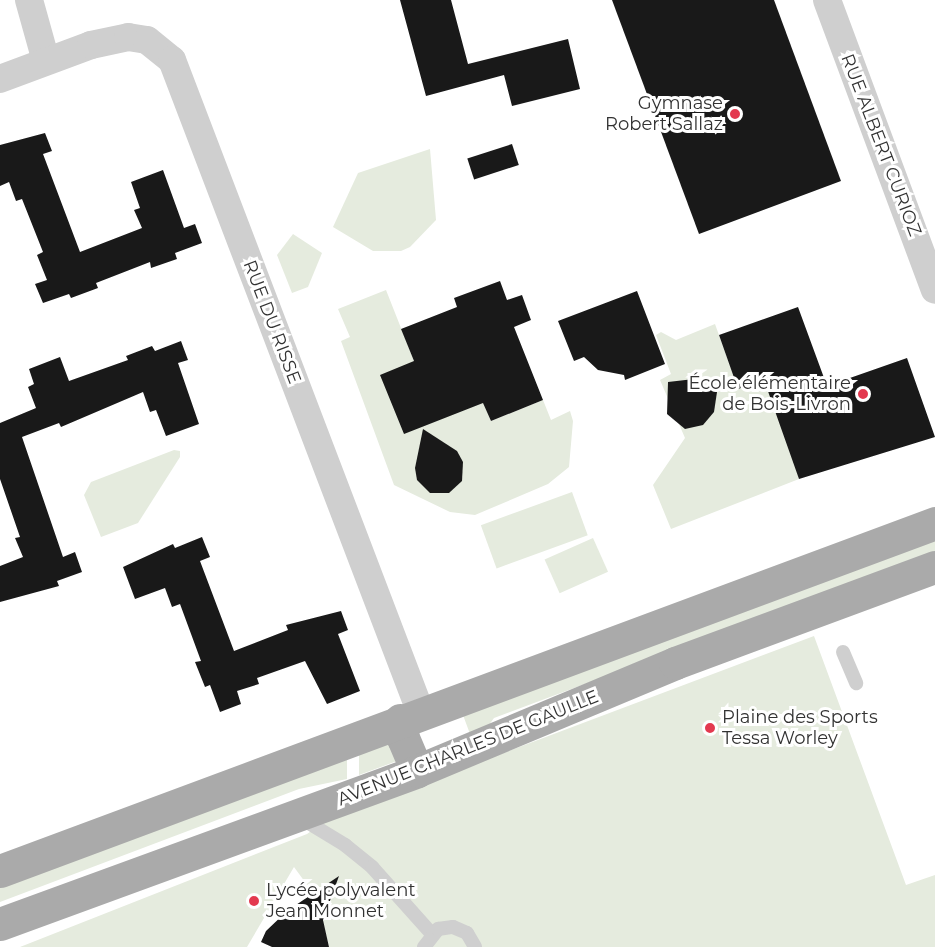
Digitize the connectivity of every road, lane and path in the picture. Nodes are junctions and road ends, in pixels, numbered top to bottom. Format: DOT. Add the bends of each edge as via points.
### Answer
graph roads {
  1 [pos="29,0"];
  2 [pos="827,0"];
  3 [pos="46,61"];
  4 [pos="0,79"];
  5 [pos="935,290"];
  6 [pos="935,523"];
  7 [pos="935,567"];
  8 [pos="843,652"];
  9 [pos="856,683"];
  10 [pos="421,713"];
  11 [pos="457,756"];
  12 [pos="417,771"];
  13 [pos="297,816"];
  14 [pos="0,871"];
  15 [pos="0,924"];
  16 [pos="432,934"];
  17 [pos="424,947"];
  18 [pos="475,947"];
  1 -- 3 [label="street"];
  2 -- 5 [label="street, RUE ALBERT CURIOZ"];
  3 -- 4 [label="street, RUE DU RISSE"];
  3 -- 10 [label="street, RUE DU RISSE" via="128,37 147,40 172,60"];
  6 -- 10 [label="main road"];
  7 -- 11 [label="main road, AVENUE CHARLES DE GAULLE" via="675,663"];
  8 -- 9 [label="lane"];
  10 -- 11 [label="main road" via="454,734"];
  10 -- 12 [label="main road" via="403,738"];
  10 -- 14 [label="main road"];
  11 -- 12 [label="main road, AVENUE CHARLES DE GAULLE"];
  12 -- 13 [label="main road, AVENUE CHARLES DE GAULLE"];
  13 -- 15 [label="main road, AVENUE CHARLES DE GAULLE"];
  13 -- 16 [label="lane" via="345,845 372,867"];
  16 -- 17 [label="lane"];
  16 -- 18 [label="lane" via="445,927 460,928"];
}
